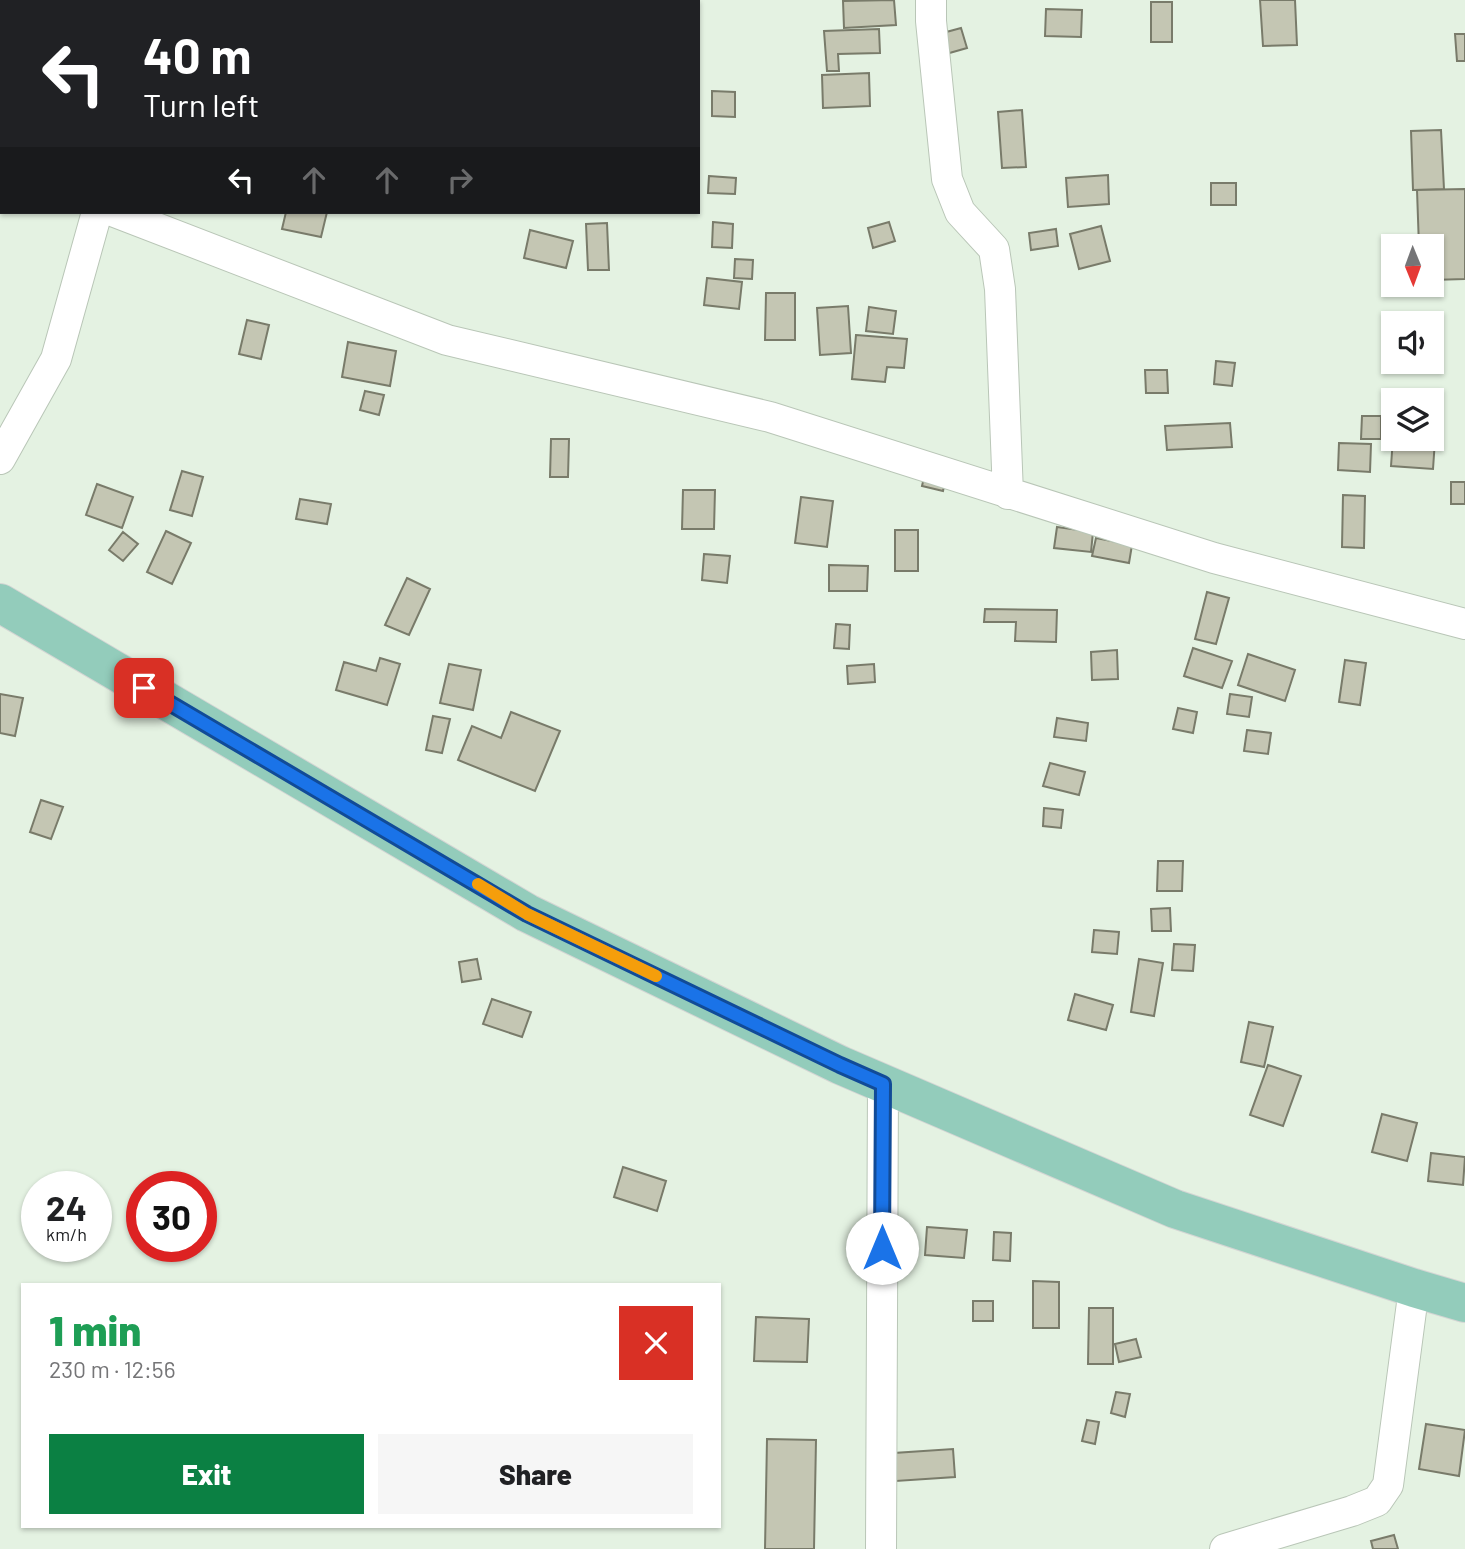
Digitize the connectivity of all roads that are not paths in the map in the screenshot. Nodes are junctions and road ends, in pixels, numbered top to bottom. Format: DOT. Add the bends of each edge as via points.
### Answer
graph roads {
  1 [pos="931,0"];
  2 [pos="96,214"];
  3 [pos="120,214"];
  4 [pos="0,459"];
  5 [pos="1007,494"];
  6 [pos="0,603"];
  7 [pos="1465,624"];
  8 [pos="883,1084"];
  9 [pos="1414,1288"];
  10 [pos="1465,1303"];
  11 [pos="881,1549"];
  12 [pos="1225,1549"];
  1 -- 5 [label="street" via="947,179 960,212 994,249 1000,289"];
  2 -- 4 [label="street" via="56,359"];
  3 -- 5 [label="street" via="447,340 770,417"];
  5 -- 7 [label="street" via="1214,558"];
  6 -- 8 [label="main road" via="527,914"];
  8 -- 9 [label="main road" via="1175,1209"];
  8 -- 11 [label="street"];
  9 -- 10 [label="main road"];
  9 -- 12 [label="street" via="1388,1485 1383,1493 1377,1501 1352,1511"];
}
